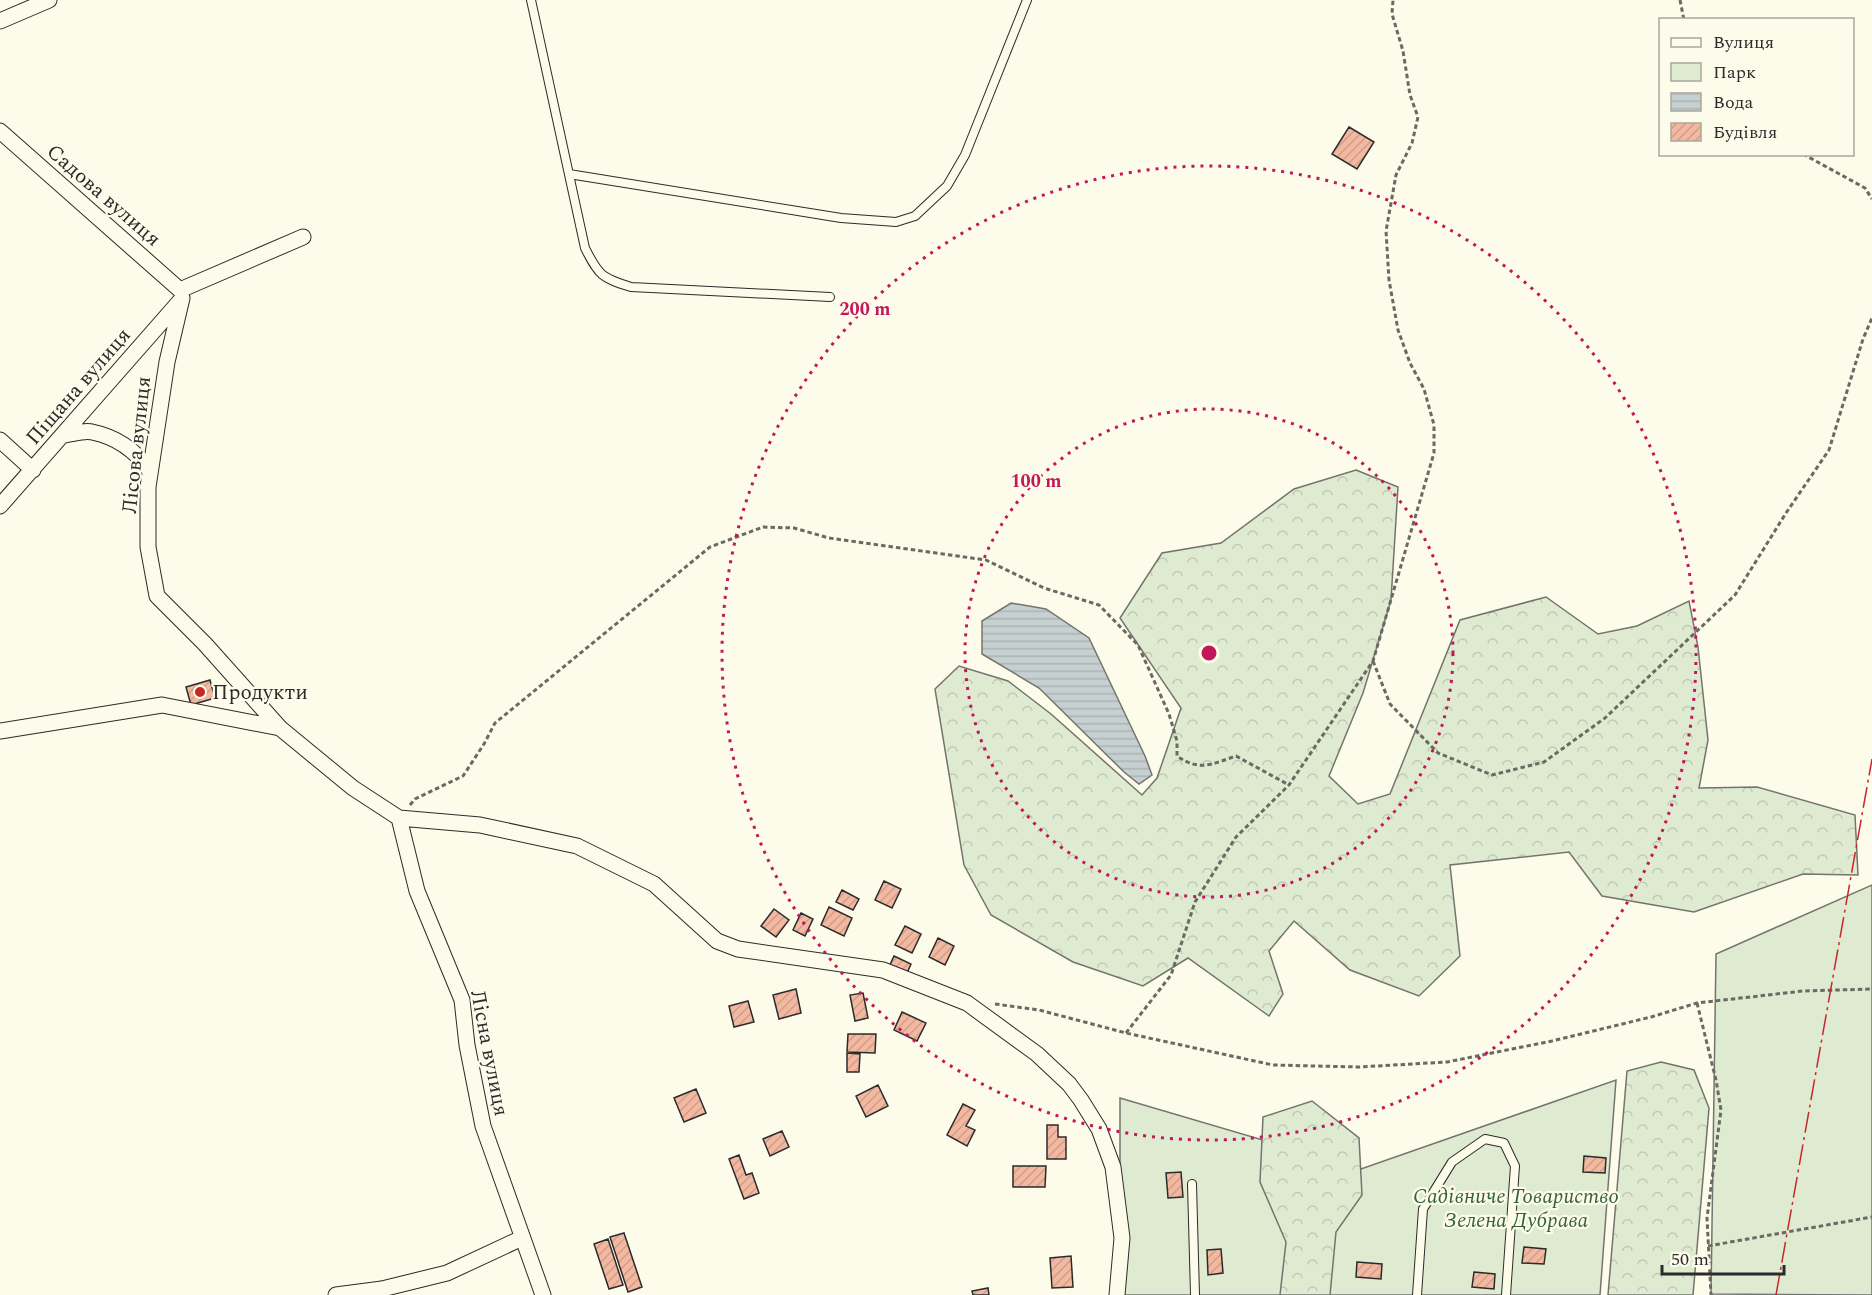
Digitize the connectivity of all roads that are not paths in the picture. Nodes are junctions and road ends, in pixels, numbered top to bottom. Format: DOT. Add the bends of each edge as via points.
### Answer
graph roads {
  1 [pos="49,0"];
  2 [pos="531,0"];
  3 [pos="1027,0"];
  4 [pos="0,21"];
  5 [pos="0,131"];
  6 [pos="569,174"];
  7 [pos="303,237"];
  8 [pos="181,294"];
  9 [pos="830,297"];
  10 [pos="64,435"];
  11 [pos="0,440"];
  12 [pos="33,470"];
  13 [pos="150,471"];
  14 [pos="0,507"];
  15 [pos="280,728"];
  16 [pos="0,731"];
  17 [pos="399,818"];
  18 [pos="1192,1184"];
  19 [pos="522,1238"];
  20 [pos="336,1295"];
  21 [pos="543,1295"];
  22 [pos="1117,1295"];
  23 [pos="1195,1295"];
  24 [pos="1417,1295"];
  25 [pos="1506,1295"];
  1 -- 4 [label="street"];
  2 -- 6 [label="lane"];
  3 -- 6 [label="lane" via="965,155 947,186 915,216 896,222 841,218"];
  5 -- 8 [label="street, Садова вулиця"];
  6 -- 9 [label="lane" via="585,248 606,279 631,287"];
  7 -- 8 [label="street"];
  8 -- 10 [label="street, Піщана вулиця"];
  8 -- 13 [label="street, Лісова вулиця"];
  10 -- 12 [label="street, Піщана вулиця"];
  10 -- 13 [label="street" via="90,431 115,440 138,454"];
  11 -- 12 [label="street"];
  12 -- 14 [label="street, Піщана вулиця"];
  13 -- 15 [label="street, Лісова вулиця" via="148,548 157,596"];
  15 -- 16 [label="street" via="162,705"];
  15 -- 17 [label="street, Лісова вулиця" via="353,788"];
  17 -- 19 [label="street, Лісна вулиця" via="417,891 462,1000 483,1126"];
  17 -- 22 [label="street" via="480,825 577,846 654,884 717,942 738,949 883,970 967,1003 1069,1084 1099,1129 1113,1167 1122,1238"];
  18 -- 23 [label="lane"];
  19 -- 20 [label="street" via="447,1274"];
  19 -- 21 [label="street, Лісна вулиця"];
  24 -- 25 [label="lane" via="1423,1209 1452,1162 1485,1140 1504,1143 1515,1166"];
}
